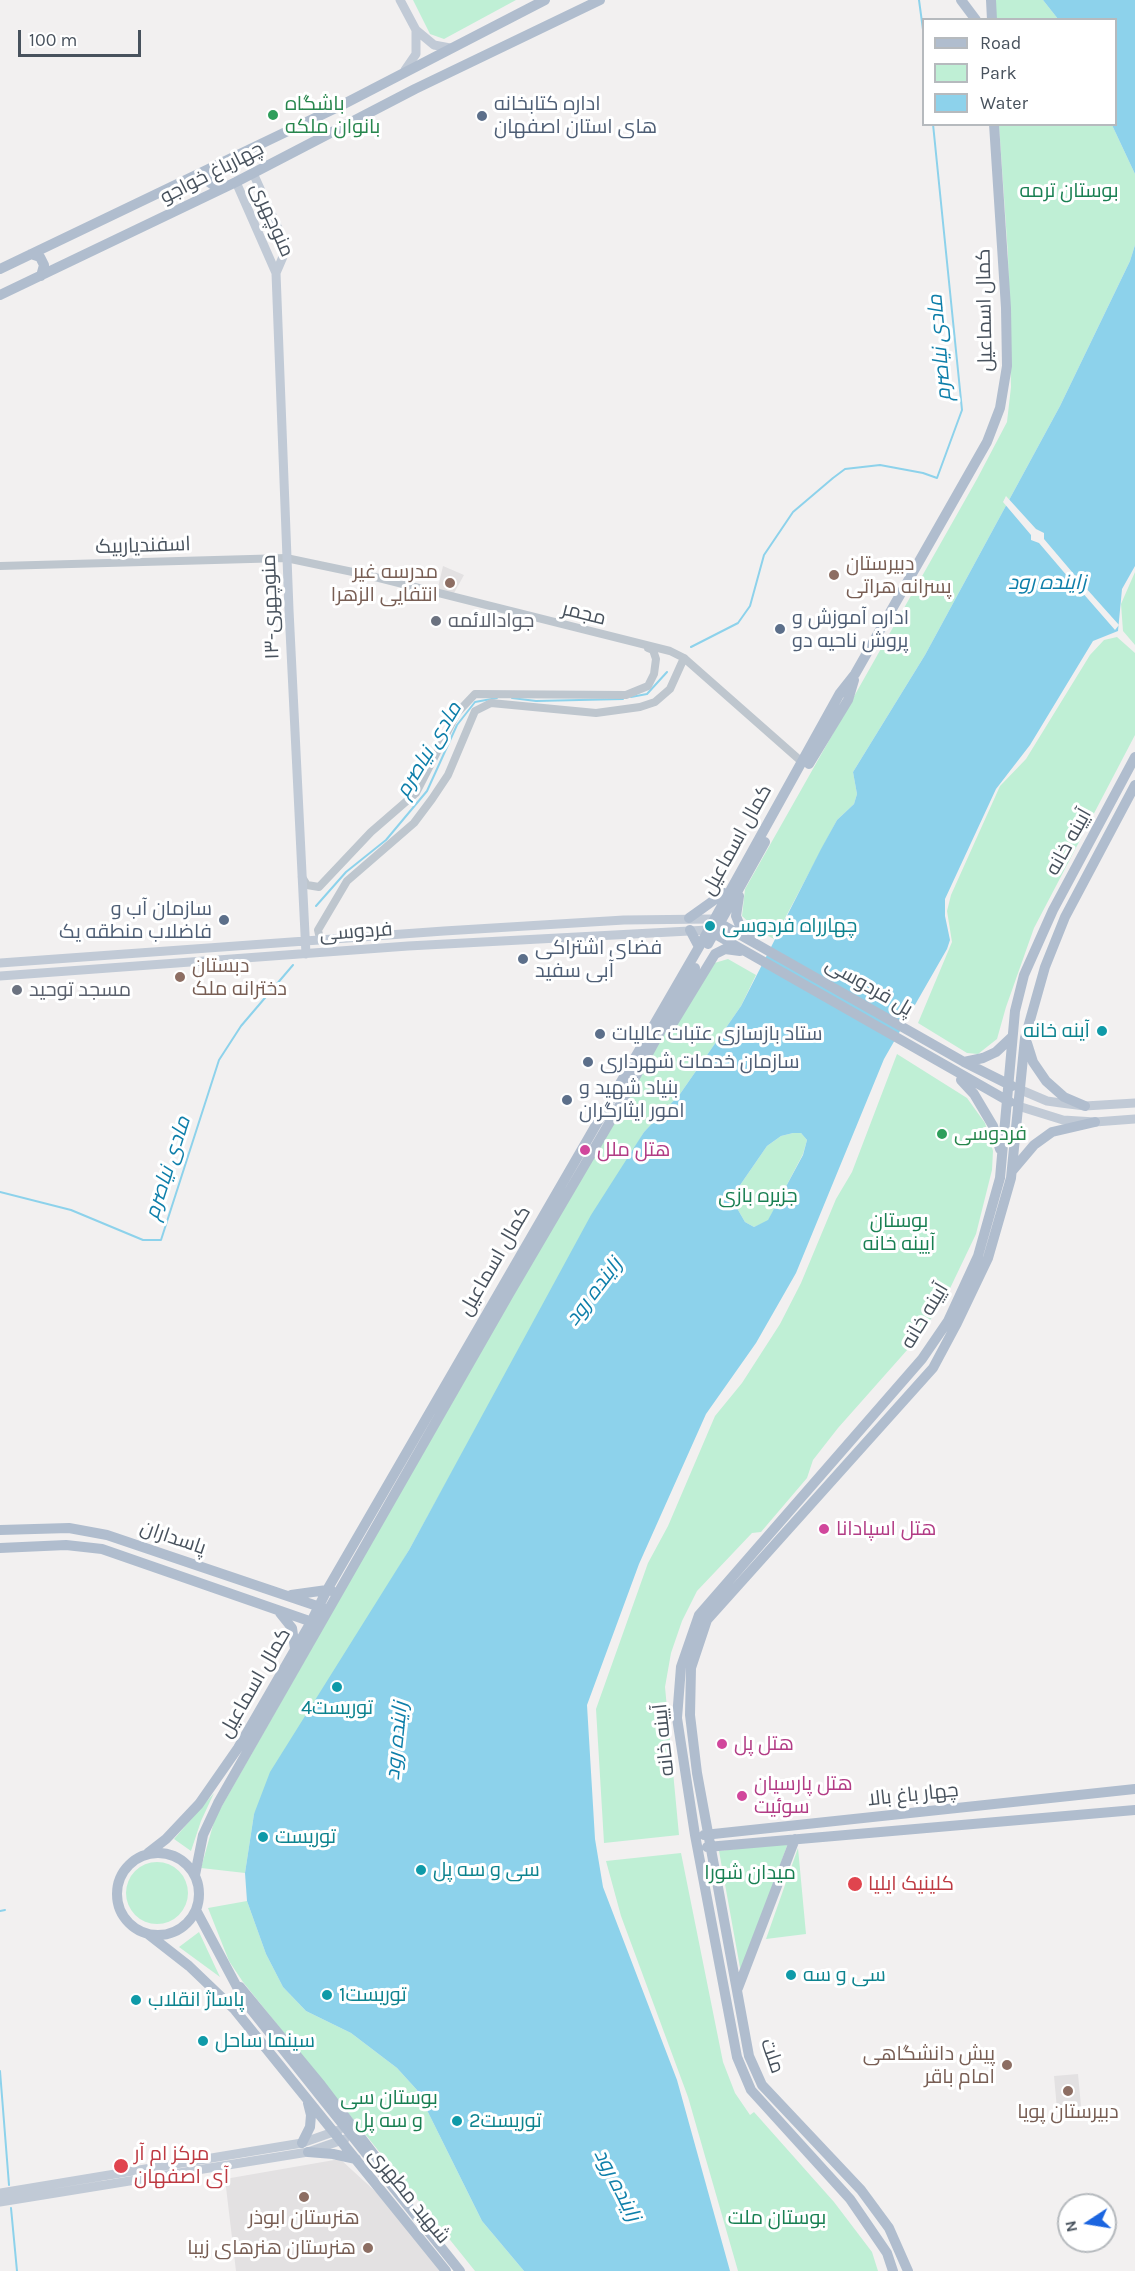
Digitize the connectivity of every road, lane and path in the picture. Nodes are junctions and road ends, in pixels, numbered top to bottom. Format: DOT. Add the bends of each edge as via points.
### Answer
graph roads {
  1 [pos="400,0"];
  2 [pos="545,0"];
  3 [pos="600,0"];
  4 [pos="961,0"];
  5 [pos="991,0"];
  6 [pos="974,18"];
  7 [pos="992,18"];
  8 [pos="416,30"];
  9 [pos="450,48"];
  10 [pos="458,67"];
  11 [pos="405,70"];
  12 [pos="415,89"];
  13 [pos="994,126"];
  14 [pos="211,168"];
  15 [pos="253,173"];
  16 [pos="236,182"];
  17 [pos="224,187"];
  18 [pos="31,254"];
  19 [pos="0,269"];
  20 [pos="276,273"];
  21 [pos="41,276"];
  22 [pos="0,295"];
  23 [pos="286,558"];
  24 [pos="0,566"];
  25 [pos="645,646"];
  26 [pos="684,658"];
  27 [pos="855,674"];
  28 [pos="1135,758"];
  29 [pos="802,762"];
  30 [pos="1135,784"];
  31 [pos="301,876"];
  32 [pos="737,885"];
  33 [pos="689,918"];
  34 [pos="717,921"];
  35 [pos="530,927"];
  36 [pos="690,930"];
  37 [pos="711,932"];
  38 [pos="320,939"];
  39 [pos="305,940"];
  40 [pos="528,940"];
  41 [pos="758,944"];
  42 [pos="699,947"];
  43 [pos="156,953"];
  44 [pos="749,953"];
  45 [pos="306,954"];
  46 [pos="1031,955"];
  47 [pos="1048,960"];
  48 [pos="0,963"];
  49 [pos="156,966"];
  50 [pos="0,976"];
  51 [pos="662,1027"];
  52 [pos="1012,1037"];
  53 [pos="1025,1038"];
  54 [pos="964,1062"];
  55 [pos="955,1073"];
  56 [pos="1009,1084"];
  57 [pos="1021,1090"];
  58 [pos="1006,1100"];
  59 [pos="1135,1103"];
  60 [pos="1018,1106"];
  61 [pos="1085,1106"];
  62 [pos="1135,1119"];
  63 [pos="1095,1122"];
  64 [pos="1003,1157"];
  65 [pos="1012,1171"];
  66 [pos="504,1292"];
  67 [pos="406,1463"];
  68 [pos="0,1530"];
  69 [pos="0,1548"];
  70 [pos="268,1588"];
  71 [pos="327,1590"];
  72 [pos="338,1594"];
  73 [pos="286,1595"];
  74 [pos="263,1604"];
  75 [pos="318,1606"];
  76 [pos="275,1609"];
  77 [pos="329,1611"];
  78 [pos="316,1623"];
  79 [pos="295,1650"];
  80 [pos="1135,1789"];
  81 [pos="1003,1804"];
  82 [pos="984,1805"];
  83 [pos="1135,1810"];
  84 [pos="706,1817"];
  85 [pos="1004,1822"];
  86 [pos="985,1823"];
  87 [pos="726,1833"];
  88 [pos="795,1839"];
  89 [pos="712,1841"];
  90 [pos="696,1843"];
  91 [pos="148,1853"];
  92 [pos="195,1875"];
  93 [pos="196,1910"];
  94 [pos="148,1934"];
  95 [pos="232,1980"];
  96 [pos="738,1988"];
  97 [pos="306,2097"];
  98 [pos="342,2134"];
  99 [pos="305,2148"];
  100 [pos="357,2159"];
  101 [pos="141,2175"];
  102 [pos="0,2193"];
  103 [pos="0,2202"];
  104 [pos="404,2203"];
  105 [pos="446,2271"];
  106 [pos="460,2271"];
  107 [pos="892,2271"];
  108 [pos="908,2271"];
  1 -- 8 [label="main road"];
  2 -- 9 [label="main road, چهارباغ خواجو"];
  3 -- 10 [label="main road, چهارباغ خواجو"];
  4 -- 6 [label="main road"];
  5 -- 7 [label="main road"];
  8 -- 9 [label="main road" via="434,45"];
  8 -- 11 [label="main road" via="416,54"];
  9 -- 10 [label="main road" via="459,55"];
  9 -- 11 [label="main road, چهارباغ خواجو"];
  10 -- 12 [label="main road, چهارباغ خواجو"];
  11 -- 12 [label="main road" via="404,82"];
  11 -- 14 [label="main road, چهارباغ خواجو"];
  12 -- 15 [label="main road, چهارباغ خواجو"];
  13 -- 27 [label="main road, کمال اسماعیل" via="1007,339 1000,408 974,468"];
  14 -- 17 [label="main road" via="209,182"];
  14 -- 18 [label="main road, چهارباغ خواجو"];
  15 -- 16 [label="main road, چهارباغ خواجو"];
  15 -- 20 [label="main road" via="285,252"];
  16 -- 17 [label="main road, چهارباغ خواجو"];
  16 -- 20 [label="main road, منوچهری"];
  17 -- 21 [label="main road, چهارباغ خواجو"];
  18 -- 19 [label="main road, چهارباغ خواجو"];
  18 -- 21 [label="main road" via="40,257 44,265"];
  20 -- 23 [label="main road, ۱۳-منوچهری"];
  21 -- 22 [label="main road, چهارباغ خواجو"];
  23 -- 24 [label="street, اسفندیاربیک"];
  23 -- 25 [label="street, مجمر"];
  23 -- 31 [label="main road, ۱۳-منوچهری"];
  25 -- 26 [label="street, مجمر"];
  25 -- 31 [label="street" via="653,650 655,666 648,686 637,692 612,697 475,694 461,709 416,793 371,832 319,887 308,885"];
  26 -- 29 [label="street, مجمر"];
  26 -- 38 [label="street" via="670,689 655,702 640,707 596,713 491,703 476,711 448,775 432,799 414,823 347,881 318,930"];
  27 -- 29 [label="main road, کمال اسماعیل" via="840,693"];
  27 -- 32 [label="main road, کمال اسماعیل" via="848,700"];
  28 -- 46 [label="main road, آیینه خانه"];
  29 -- 32 [label="main road, کمال اسماعیل"];
  30 -- 47 [label="main road, آیینه خانه" via="1065,917"];
  31 -- 39 [label="main road, ۱۳-منوچهری"];
  32 -- 33 [label="main road"];
  32 -- 34 [label="main road, کمال اسماعیل"];
  32 -- 41 [label="main road" via="736,916 740,926"];
  33 -- 34 [label="main road, فردوسی"];
  33 -- 35 [label="main road, فردوسی"];
  34 -- 37 [label="main road, کمال اسماعیل"];
  34 -- 41 [label="main road, پل فردوسی"];
  35 -- 38 [label="main road, فردوسی"];
  35 -- 40 [label="main road"];
  36 -- 37 [label="main road, فردوسی"];
  36 -- 40 [label="main road, فردوسی"];
  36 -- 42 [label="main road"];
  37 -- 42 [label="main road, کمال اسماعیل"];
  37 -- 44 [label="main road, پل فردوسی"];
  37 -- 51 [label="main road, کمال اسماعیل"];
  38 -- 39 [label="main road, فردوسی"];
  39 -- 43 [label="main road, فردوسی"];
  39 -- 45 [label="main road, ۱۳-منوچهری"];
  40 -- 45 [label="main road, فردوسی"];
  41 -- 54 [label="main road, پل فردوسی"];
  42 -- 66 [label="main road, کمال اسماعیل"];
  43 -- 48 [label="main road, فردوسی"];
  43 -- 49 [label="main road"];
  44 -- 51 [label="main road" via="725,948 715,954 673,1023"];
  44 -- 55 [label="main road, پل فردوسی"];
  45 -- 49 [label="main road, فردوسی"];
  46 -- 47 [label="main road" via="1039,961"];
  46 -- 52 [label="main road, آیینه خانه" via="1017,997"];
  47 -- 53 [label="main road, آیینه خانه"];
  49 -- 50 [label="main road, فردوسی"];
  51 -- 66 [label="main road, کمال اسماعیل" via="621,1103"];
  52 -- 54 [label="main road" via="996,1052"];
  52 -- 56 [label="main road, آیینه خانه"];
  53 -- 57 [label="main road, آیینه خانه"];
  53 -- 61 [label="main road" via="1033,1062 1046,1081 1064,1097"];
  54 -- 56 [label="main road, پل فردوسی"];
  55 -- 58 [label="main road, پل فردوسی"];
  55 -- 64 [label="main road" via="975,1094 993,1126"];
  56 -- 57 [label="main road, پل فردوسی"];
  56 -- 58 [label="main road, آیینه خانه"];
  57 -- 60 [label="main road, آیینه خانه"];
  57 -- 61 [label="main road" via="1047,1101"];
  58 -- 60 [label="main road, پل فردوسی"];
  58 -- 64 [label="main road, آیینه خانه"];
  59 -- 61 [label="main road"];
  60 -- 63 [label="main road" via="1056,1119"];
  60 -- 65 [label="main road, آیینه خانه"];
  62 -- 63 [label="main road"];
  63 -- 65 [label="main road" via="1052,1132 1034,1145"];
  64 -- 90 [label="main road, آیینه خانه" via="978,1256 948,1321 922,1359 699,1615 681,1667 676,1718"];
  65 -- 84 [label="main road, آیینه خانه" via="988,1258 933,1368 707,1620 691,1668 689,1693"];
  66 -- 67 [label="main road, کمال اسماعیل"];
  67 -- 71 [label="main road, کمال اسماعیل"];
  67 -- 72 [label="main road, کمال اسماعیل"];
  68 -- 70 [label="main road, پاسداران" via="69,1528 107,1535"];
  69 -- 74 [label="main road, پاسداران" via="94,1547"];
  70 -- 73 [label="main road, پاسداران"];
  70 -- 74 [label="main road" via="271,1598"];
  71 -- 72 [label="main road"];
  71 -- 73 [label="main road"];
  71 -- 75 [label="main road, کمال اسماعیل"];
  72 -- 77 [label="main road, کمال اسماعیل"];
  73 -- 75 [label="main road, پاسداران"];
  74 -- 76 [label="main road, پاسداران"];
  75 -- 77 [label="main road, پاسداران"];
  75 -- 78 [label="main road, کمال اسماعیل"];
  76 -- 78 [label="main road, پاسداران"];
  76 -- 79 [label="main road" via="292,1628"];
  77 -- 78 [label="main road, کمال اسماعیل"];
  78 -- 79 [label="main road, کمال اسماعیل"];
  78 -- 92 [label="main road, کمال اسماعیل" via="209,1821"];
  79 -- 91 [label="main road, کمال اسماعیل" via="226,1768 199,1804"];
  80 -- 81 [label="main road, چهار باغ بالا"];
  81 -- 82 [label="main road, چهار باغ بالا"];
  81 -- 85 [label="main road" via="999,1813"];
  82 -- 86 [label="main road" via="988,1812"];
  82 -- 87 [label="main road, چهار باغ بالا"];
  83 -- 85 [label="main road, چهار باغ بالا"];
  84 -- 87 [label="main road"];
  84 -- 89 [label="main road, آیینه خانه"];
  85 -- 86 [label="main road, چهار باغ بالا"];
  86 -- 88 [label="main road, چهار باغ بالا"];
  87 -- 89 [label="main road, چهار باغ بالا"];
  88 -- 89 [label="main road, چهار باغ بالا"];
  88 -- 96 [label="main road"];
  89 -- 90 [label="main road, چهار باغ بالا"];
  89 -- 96 [label="main road, ملت"];
  90 -- 107 [label="main road, ملت" via="737,2057 751,2090 850,2199 887,2253"];
  91 -- 92 [label="main road" via="176,1856"];
  91 -- 94 [label="main road" via="122,1873 117,1897 127,1920"];
  92 -- 93 [label="main road" via="200,1893"];
  93 -- 94 [label="main road" via="174,1932"];
  93 -- 95 [label="main road, شهید مطهری"];
  94 -- 97 [label="main road, شهید مطهری" via="235,2010"];
  95 -- 98 [label="main road, شهید مطهری"];
  95 -- 104 [label="main road" via="250,1996 388,2170 401,2189"];
  96 -- 108 [label="main road, ملت" via="750,2056 762,2085 861,2190 889,2228"];
  97 -- 98 [label="main road, شهید مطهری"];
  97 -- 99 [label="main road" via="311,2115"];
  98 -- 99 [label="main road"];
  98 -- 100 [label="main road, شهید مطهری"];
  98 -- 104 [label="main road, شهید مطهری"];
  99 -- 100 [label="main road"];
  99 -- 101 [label="main road"];
  100 -- 105 [label="main road, شهید مطهری"];
  101 -- 102 [label="main road"];
  101 -- 103 [label="main road"];
  104 -- 106 [label="main road, شهید مطهری"];
}
